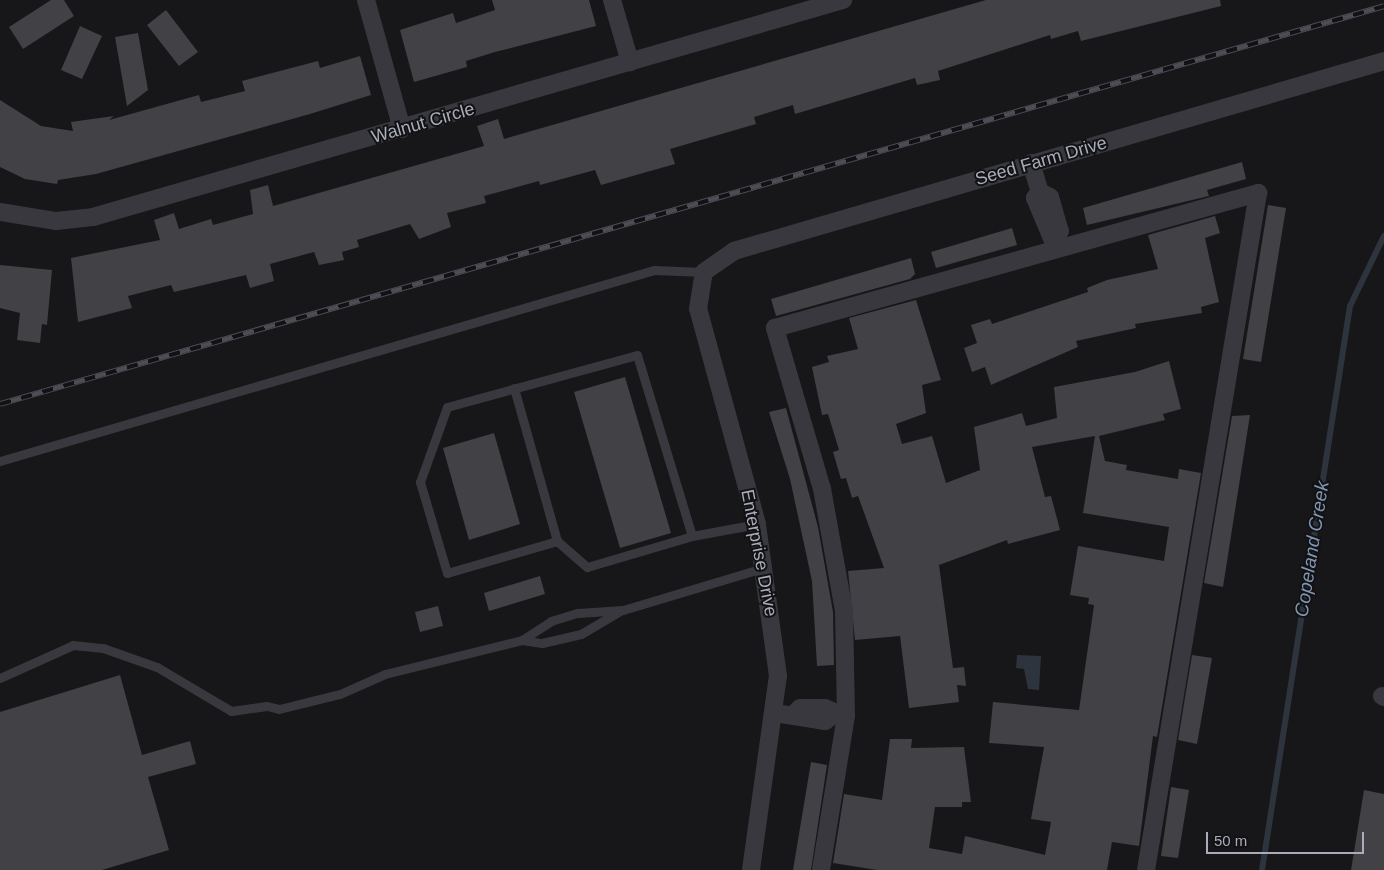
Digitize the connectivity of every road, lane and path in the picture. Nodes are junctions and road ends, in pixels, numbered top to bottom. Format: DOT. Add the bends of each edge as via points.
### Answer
graph roads {
  1 [pos="366,0"];
  2 [pos="612,0"];
  3 [pos="843,0"];
  4 [pos="1384,61"];
  5 [pos="630,62"];
  6 [pos="402,129"];
  7 [pos="1031,163"];
  8 [pos="0,212"];
  9 [pos="1055,244"];
  10 [pos="704,272"];
  11 [pos="514,388"];
  12 [pos="0,461"];
  13 [pos="757,524"];
  14 [pos="692,536"];
  15 [pos="557,541"];
  16 [pos="766,568"];
  17 [pos="623,610"];
  18 [pos="522,640"];
  19 [pos="0,678"];
  20 [pos="774,713"];
  21 [pos="840,716"];
  22 [pos="751,870"];
  23 [pos="821,870"];
  24 [pos="1146,870"];
  1 -- 6 [label="street"];
  2 -- 5 [label="street"];
  3 -- 5 [label="street, Walnut Circle"];
  4 -- 7 [label="street, Seed Farm Drive"];
  5 -- 6 [label="street, Walnut Circle"];
  6 -- 8 [label="street, Walnut Circle" via="93,218 56,221"];
  7 -- 9 [label="street" via="1040,192 1050,197 1060,231"];
  7 -- 10 [label="street, Seed Farm Drive" via="734,252"];
  9 -- 21 [label="street" via="775,328 822,490 844,611"];
  9 -- 24 [label="street" via="1258,193"];
  10 -- 12 [label="lane" via="654,270"];
  10 -- 13 [label="street, Enterprise Drive" via="698,309"];
  11 -- 14 [label="lane" via="637,355"];
  11 -- 15 [label="lane"];
  11 -- 15 [label="lane" via="448,407 420,482 447,573"];
  13 -- 14 [label="lane"];
  13 -- 16 [label="street, Enterprise Drive"];
  14 -- 15 [label="lane" via="587,567"];
  16 -- 17 [label="lane"];
  16 -- 20 [label="street, Enterprise Drive" via="778,676"];
  17 -- 18 [label="lane" via="569,616"];
  17 -- 18 [label="lane" via="581,634 542,643"];
  18 -- 19 [label="lane" via="385,674 340,694 279,709 267,706 231,711 157,667 103,648 73,646"];
  20 -- 21 [label="street" via="794,714 800,708 825,708"];
  20 -- 22 [label="street, Enterprise Drive"];
  21 -- 23 [label="street"];
}
